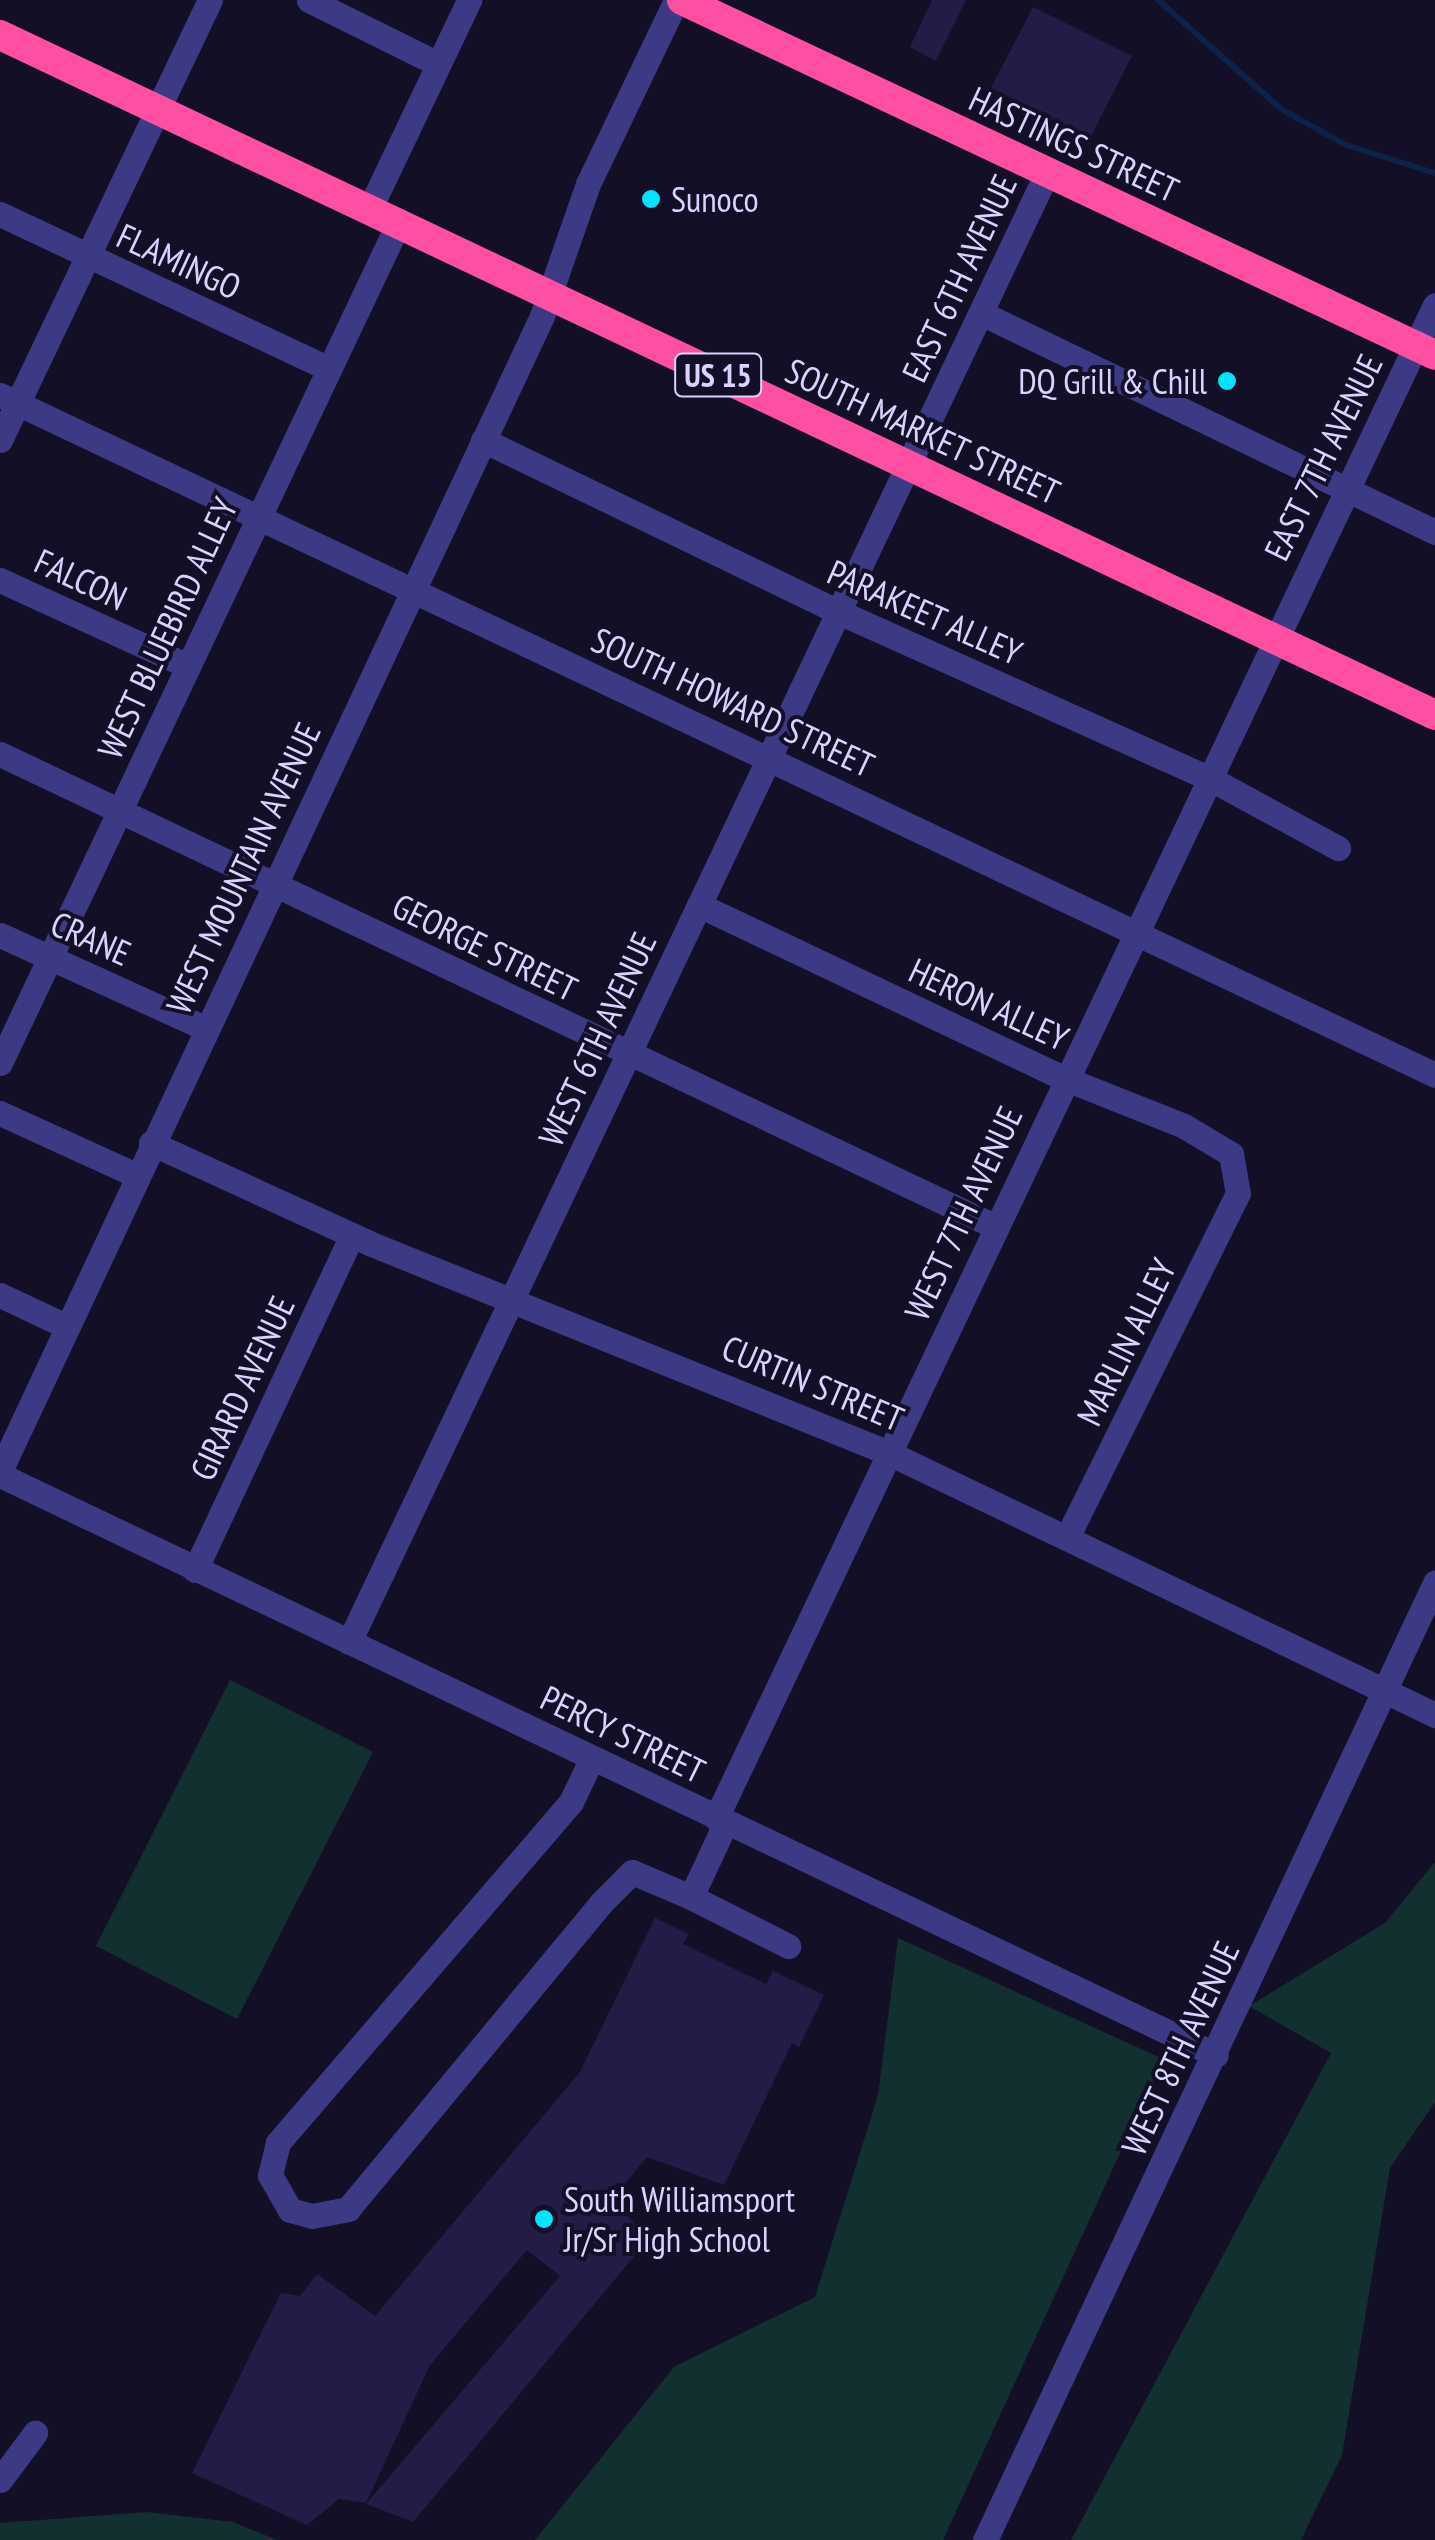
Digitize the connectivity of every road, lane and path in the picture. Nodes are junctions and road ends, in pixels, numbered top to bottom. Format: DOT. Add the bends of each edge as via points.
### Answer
graph roads {
  1 [pos="210,0"];
  2 [pos="309,0"];
  3 [pos="469,0"];
  4 [pos="679,0"];
  5 [pos="0,35"];
  6 [pos="438,64"];
  7 [pos="157,110"];
  8 [pos="1048,173"];
  9 [pos="369,210"];
  10 [pos="0,214"];
  11 [pos="398,224"];
  12 [pos="87,258"];
  13 [pos="549,295"];
  14 [pos="1435,305"];
  15 [pos="981,313"];
  16 [pos="1425,351"];
  17 [pos="329,369"];
  18 [pos="9,399"];
  19 [pos="0,440"];
  20 [pos="482,440"];
  21 [pos="908,466"];
  22 [pos="1346,490"];
  23 [pos="260,515"];
  24 [pos="1435,532"];
  25 [pos="0,580"];
  26 [pos="412,588"];
  27 [pos="839,612"];
  28 [pos="1274,639"];
  29 [pos="188,666"];
  30 [pos="1435,716"];
  31 [pos="0,754"];
  32 [pos="769,759"];
  33 [pos="1208,778"];
  34 [pos="120,811"];
  35 [pos="1338,848"];
  36 [pos="275,886"];
  37 [pos="699,905"];
  38 [pos="1136,932"];
  39 [pos="0,935"];
  40 [pos="50,958"];
  41 [pos="207,1029"];
  42 [pos="628,1054"];
  43 [pos="0,1063"];
  44 [pos="1435,1075"];
  45 [pos="1066,1079"];
  46 [pos="0,1113"];
  47 [pos="151,1143"];
  48 [pos="136,1174"];
  49 [pos="1238,1174"];
  50 [pos="996,1228"];
  51 [pos="352,1235"];
  52 [pos="0,1295"];
  53 [pos="512,1300"];
  54 [pos="66,1326"];
  55 [pos="889,1453"];
  56 [pos="0,1473"];
  57 [pos="1067,1538"];
  58 [pos="195,1570"];
  59 [pos="1435,1584"];
  60 [pos="349,1642"];
  61 [pos="1384,1690"];
  62 [pos="1435,1715"];
  63 [pos="592,1758"];
  64 [pos="721,1820"];
  65 [pos="691,1896"];
  66 [pos="788,1946"];
  67 [pos="1216,2055"];
  68 [pos="35,2432"];
  69 [pos="0,2480"];
  70 [pos="985,2540"];
  1 -- 7 [label="street"];
  2 -- 6 [label="street"];
  3 -- 6 [label="street"];
  4 -- 8 [label="highway, HASTINGS STREET"];
  4 -- 13 [label="street, WEST MOUNTAIN AVENUE" via="588,184"];
  5 -- 7 [label="highway, SOUTH MARKET STREET / US 15"];
  6 -- 9 [label="street"];
  7 -- 9 [label="highway, SOUTH MARKET STREET / US 15"];
  7 -- 12 [label="street"];
  8 -- 15 [label="street, EAST 6TH AVENUE"];
  8 -- 16 [label="highway, HASTINGS STREET"];
  9 -- 11 [label="highway, SOUTH MARKET STREET / US 15"];
  10 -- 12 [label="street, FLAMINGO"];
  11 -- 13 [label="highway, SOUTH MARKET STREET / US 15"];
  11 -- 17 [label="street, WEST BLUEBIRD ALLEY"];
  12 -- 17 [label="street, FLAMINGO"];
  12 -- 18 [label="street"];
  13 -- 20 [label="street, WEST MOUNTAIN AVENUE"];
  13 -- 21 [label="highway, SOUTH MARKET STREET / US 15"];
  14 -- 16 [label="street, EAST 7TH AVENUE"];
  15 -- 21 [label="street, EAST 6TH AVENUE"];
  15 -- 22 [label="street"];
  16 -- 22 [label="street, EAST 7TH AVENUE"];
  17 -- 23 [label="street, WEST BLUEBIRD ALLEY"];
  18 -- 19 [label="street"];
  18 -- 23 [label="street, SOUTH HOWARD STREET"];
  20 -- 26 [label="street, WEST MOUNTAIN AVENUE"];
  20 -- 27 [label="street, PARAKEET ALLEY"];
  21 -- 27 [label="street, WEST 6TH AVENUE"];
  21 -- 28 [label="highway, SOUTH MARKET STREET / US 15"];
  22 -- 24 [label="street"];
  22 -- 28 [label="street, EAST 7TH AVENUE"];
  23 -- 26 [label="street, SOUTH HOWARD STREET"];
  23 -- 29 [label="street, WEST BLUEBIRD ALLEY"];
  25 -- 29 [label="street, FALCON"];
  26 -- 32 [label="street, SOUTH HOWARD STREET"];
  26 -- 36 [label="street, WEST MOUNTAIN AVENUE"];
  27 -- 32 [label="street, WEST 6TH AVENUE"];
  27 -- 33 [label="street, PARAKEET ALLEY"];
  28 -- 30 [label="highway, SOUTH MARKET STREET / US 15"];
  28 -- 33 [label="street, WEST 7TH AVENUE"];
  29 -- 34 [label="street, WEST BLUEBIRD ALLEY"];
  31 -- 34 [label="street, GEORGE STREET"];
  32 -- 37 [label="street, WEST 6TH AVENUE"];
  32 -- 38 [label="street, SOUTH HOWARD STREET"];
  33 -- 35 [label="street, PARAKEET ALLEY"];
  33 -- 38 [label="street, WEST 7TH AVENUE"];
  34 -- 36 [label="street, GEORGE STREET"];
  34 -- 40 [label="street, WEST BLUEBIRD ALLEY"];
  36 -- 41 [label="street, WEST MOUNTAIN AVENUE"];
  36 -- 42 [label="street, GEORGE STREET"];
  37 -- 42 [label="street, WEST 6TH AVENUE"];
  37 -- 45 [label="street, HERON ALLEY"];
  38 -- 44 [label="street, SOUTH HOWARD STREET"];
  38 -- 45 [label="street, WEST 7TH AVENUE"];
  39 -- 40 [label="street, CRANE"];
  40 -- 41 [label="street, CRANE"];
  40 -- 43 [label="street, WEST BLUEBIRD ALLEY"];
  41 -- 47 [label="street, WEST MOUNTAIN AVENUE"];
  42 -- 50 [label="street, GEORGE STREET"];
  42 -- 53 [label="street, WEST 6TH AVENUE"];
  45 -- 49 [label="street, HERON ALLEY" via="1217,1142"];
  45 -- 50 [label="street, WEST 7TH AVENUE"];
  46 -- 48 [label="street"];
  47 -- 48 [label="street, WEST MOUNTAIN AVENUE"];
  47 -- 51 [label="street, CURTIN STREET"];
  48 -- 54 [label="street, WEST MOUNTAIN AVENUE"];
  49 -- 57 [label="street, MARLIN ALLEY" via="1238,1193"];
  50 -- 55 [label="street, WEST 7TH AVENUE"];
  51 -- 53 [label="street, CURTIN STREET"];
  51 -- 58 [label="street, GIRARD AVENUE"];
  52 -- 54 [label="street"];
  53 -- 55 [label="street, CURTIN STREET"];
  53 -- 60 [label="street, WEST 6TH AVENUE"];
  54 -- 56 [label="street, WEST MOUNTAIN AVENUE"];
  55 -- 57 [label="street, CURTIN STREET"];
  55 -- 64 [label="street, WEST 7TH AVENUE"];
  56 -- 58 [label="street, PERCY STREET"];
  57 -- 61 [label="street, CURTIN STREET"];
  58 -- 60 [label="street, PERCY STREET"];
  59 -- 61 [label="street, WEST 8TH AVENUE"];
  60 -- 63 [label="street, PERCY STREET"];
  61 -- 62 [label="street, CURTIN STREET"];
  61 -- 67 [label="street, WEST 8TH AVENUE"];
  63 -- 64 [label="street, PERCY STREET"];
  63 -- 65 [label="street" via="571,1802 278,2144 270,2175 280,2200 312,2216 348,2208 632,1872"];
  64 -- 65 [label="street, WEST 7TH AVENUE"];
  64 -- 67 [label="street, PERCY STREET"];
  65 -- 66 [label="street"];
  67 -- 70 [label="street, WEST 8TH AVENUE"];
  68 -- 69 [label="street"];
}
